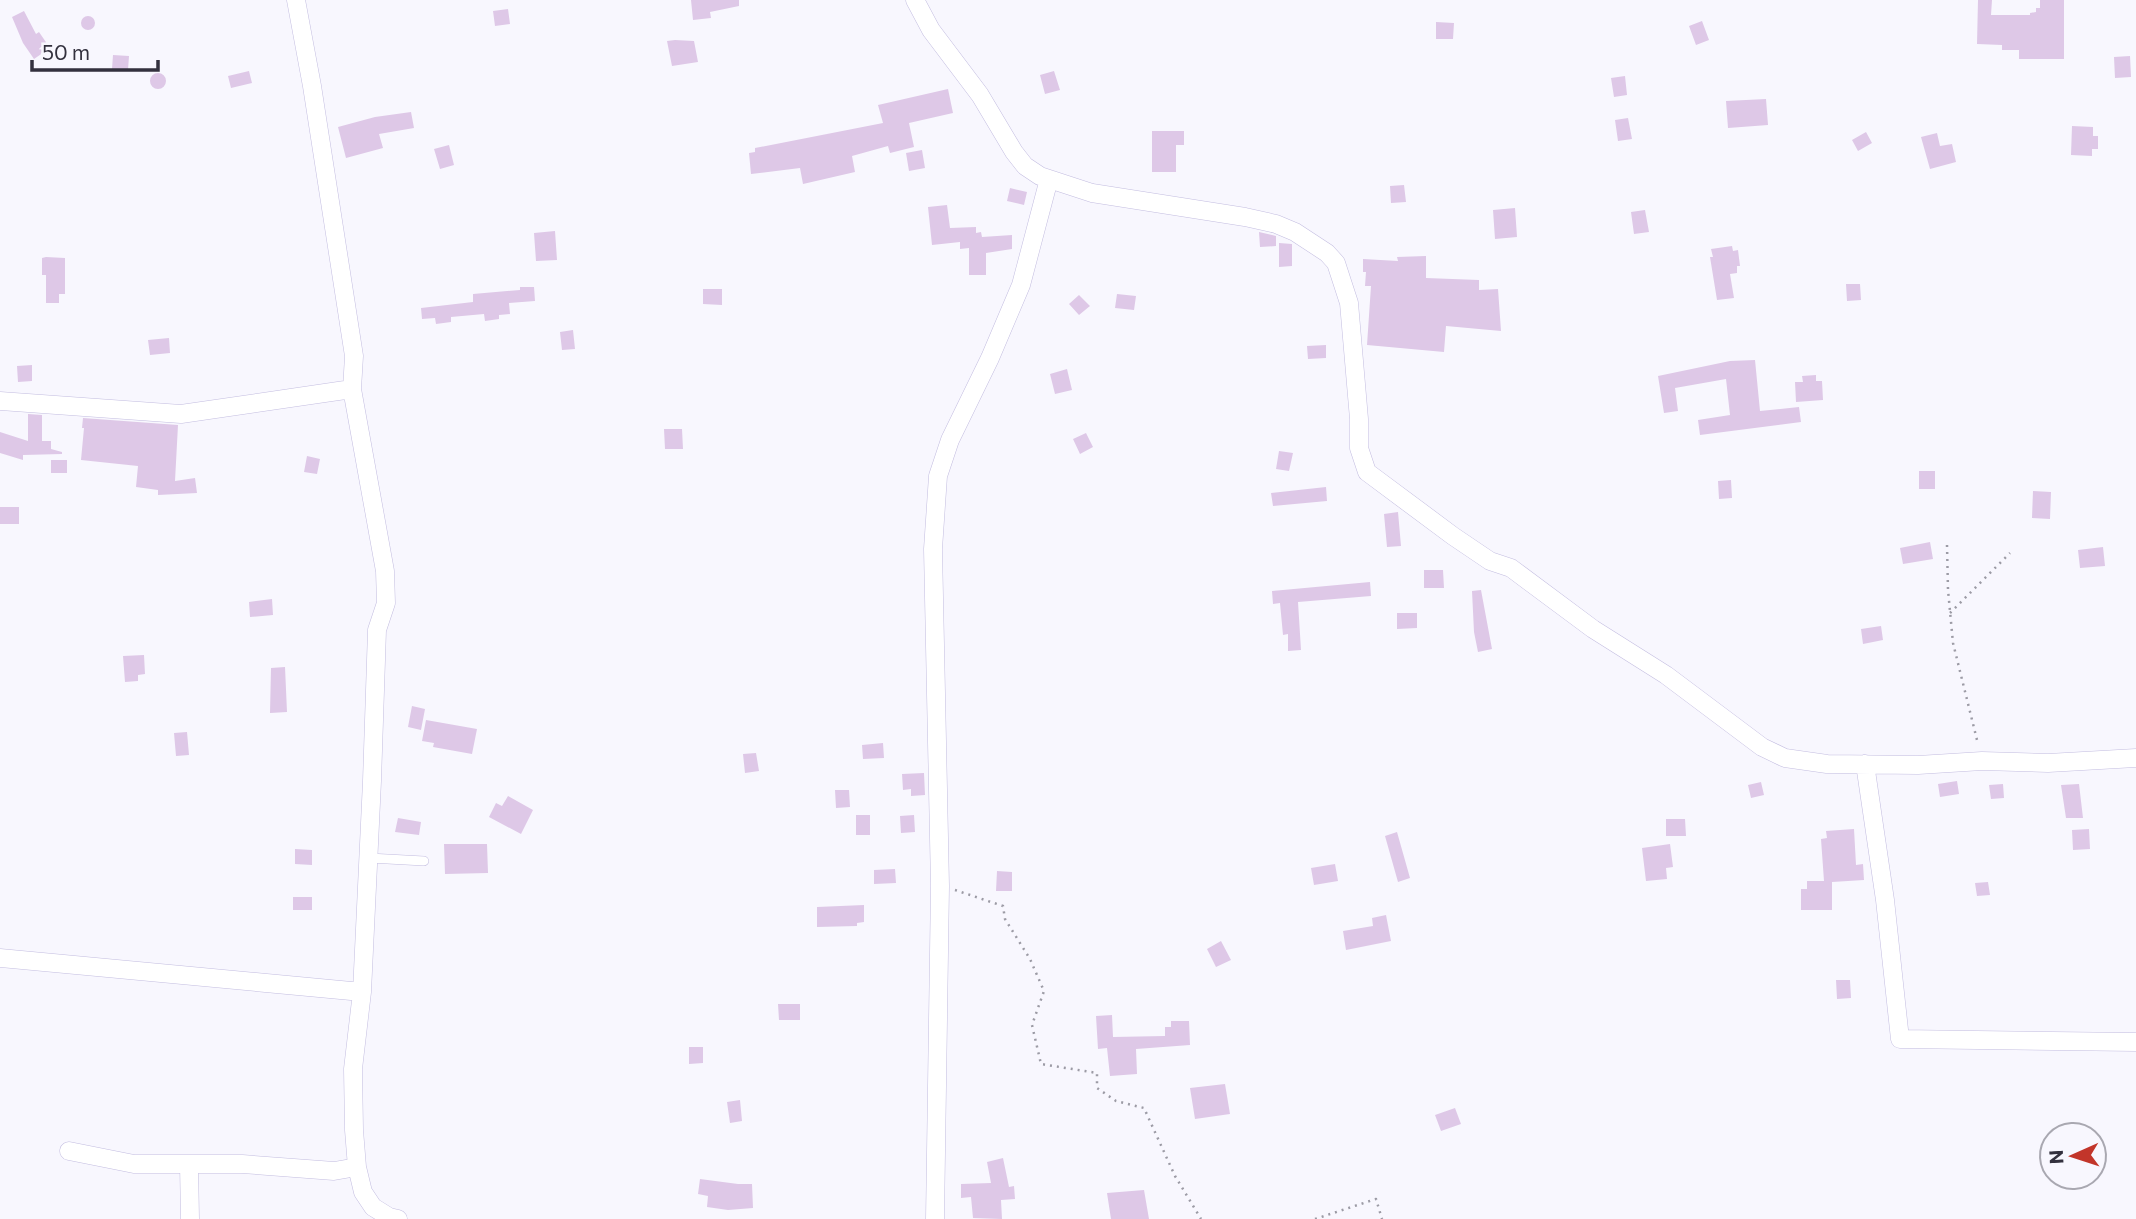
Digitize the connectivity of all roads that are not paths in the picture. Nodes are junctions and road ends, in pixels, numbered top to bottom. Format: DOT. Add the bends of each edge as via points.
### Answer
graph roads {
  1 [pos="296,0"];
  2 [pos="915,0"];
  3 [pos="1049,179"];
  4 [pos="352,389"];
  5 [pos="0,401"];
  6 [pos="2136,758"];
  7 [pos="1865,764"];
  8 [pos="369,858"];
  9 [pos="424,861"];
  10 [pos="0,958"];
  11 [pos="362,992"];
  12 [pos="2136,1042"];
  13 [pos="69,1151"];
  14 [pos="189,1164"];
  15 [pos="357,1167"];
  16 [pos="190,1219"];
  17 [pos="398,1219"];
  18 [pos="935,1219"];
  1 -- 4 [label="street" via="354,356"];
  2 -- 3 [label="street" via="1014,152 1026,166"];
  3 -- 7 [label="street" via="1092,193 1276,224 1314,243 1336,263 1349,303 1359,448 1367,472 1453,536 1490,561 1511,568 1593,629 1666,675 1762,747 1806,763"];
  3 -- 18 [label="street" via="1021,285 950,440 938,477 933,549 940,886"];
  4 -- 5 [label="street" via="181,414"];
  4 -- 8 [label="street" via="385,571 386,603 377,630"];
  6 -- 7 [label="street"];
  7 -- 12 [label="street" via="1900,1039"];
  8 -- 9 [label="lane"];
  8 -- 11 [label="street"];
  10 -- 11 [label="street"];
  11 -- 15 [label="street" via="353,1069"];
  13 -- 14 [label="street" via="134,1164"];
  14 -- 15 [label="street" via="334,1171"];
  14 -- 16 [label="street"];
  15 -- 17 [label="street" via="363,1192 373,1207"];
}
